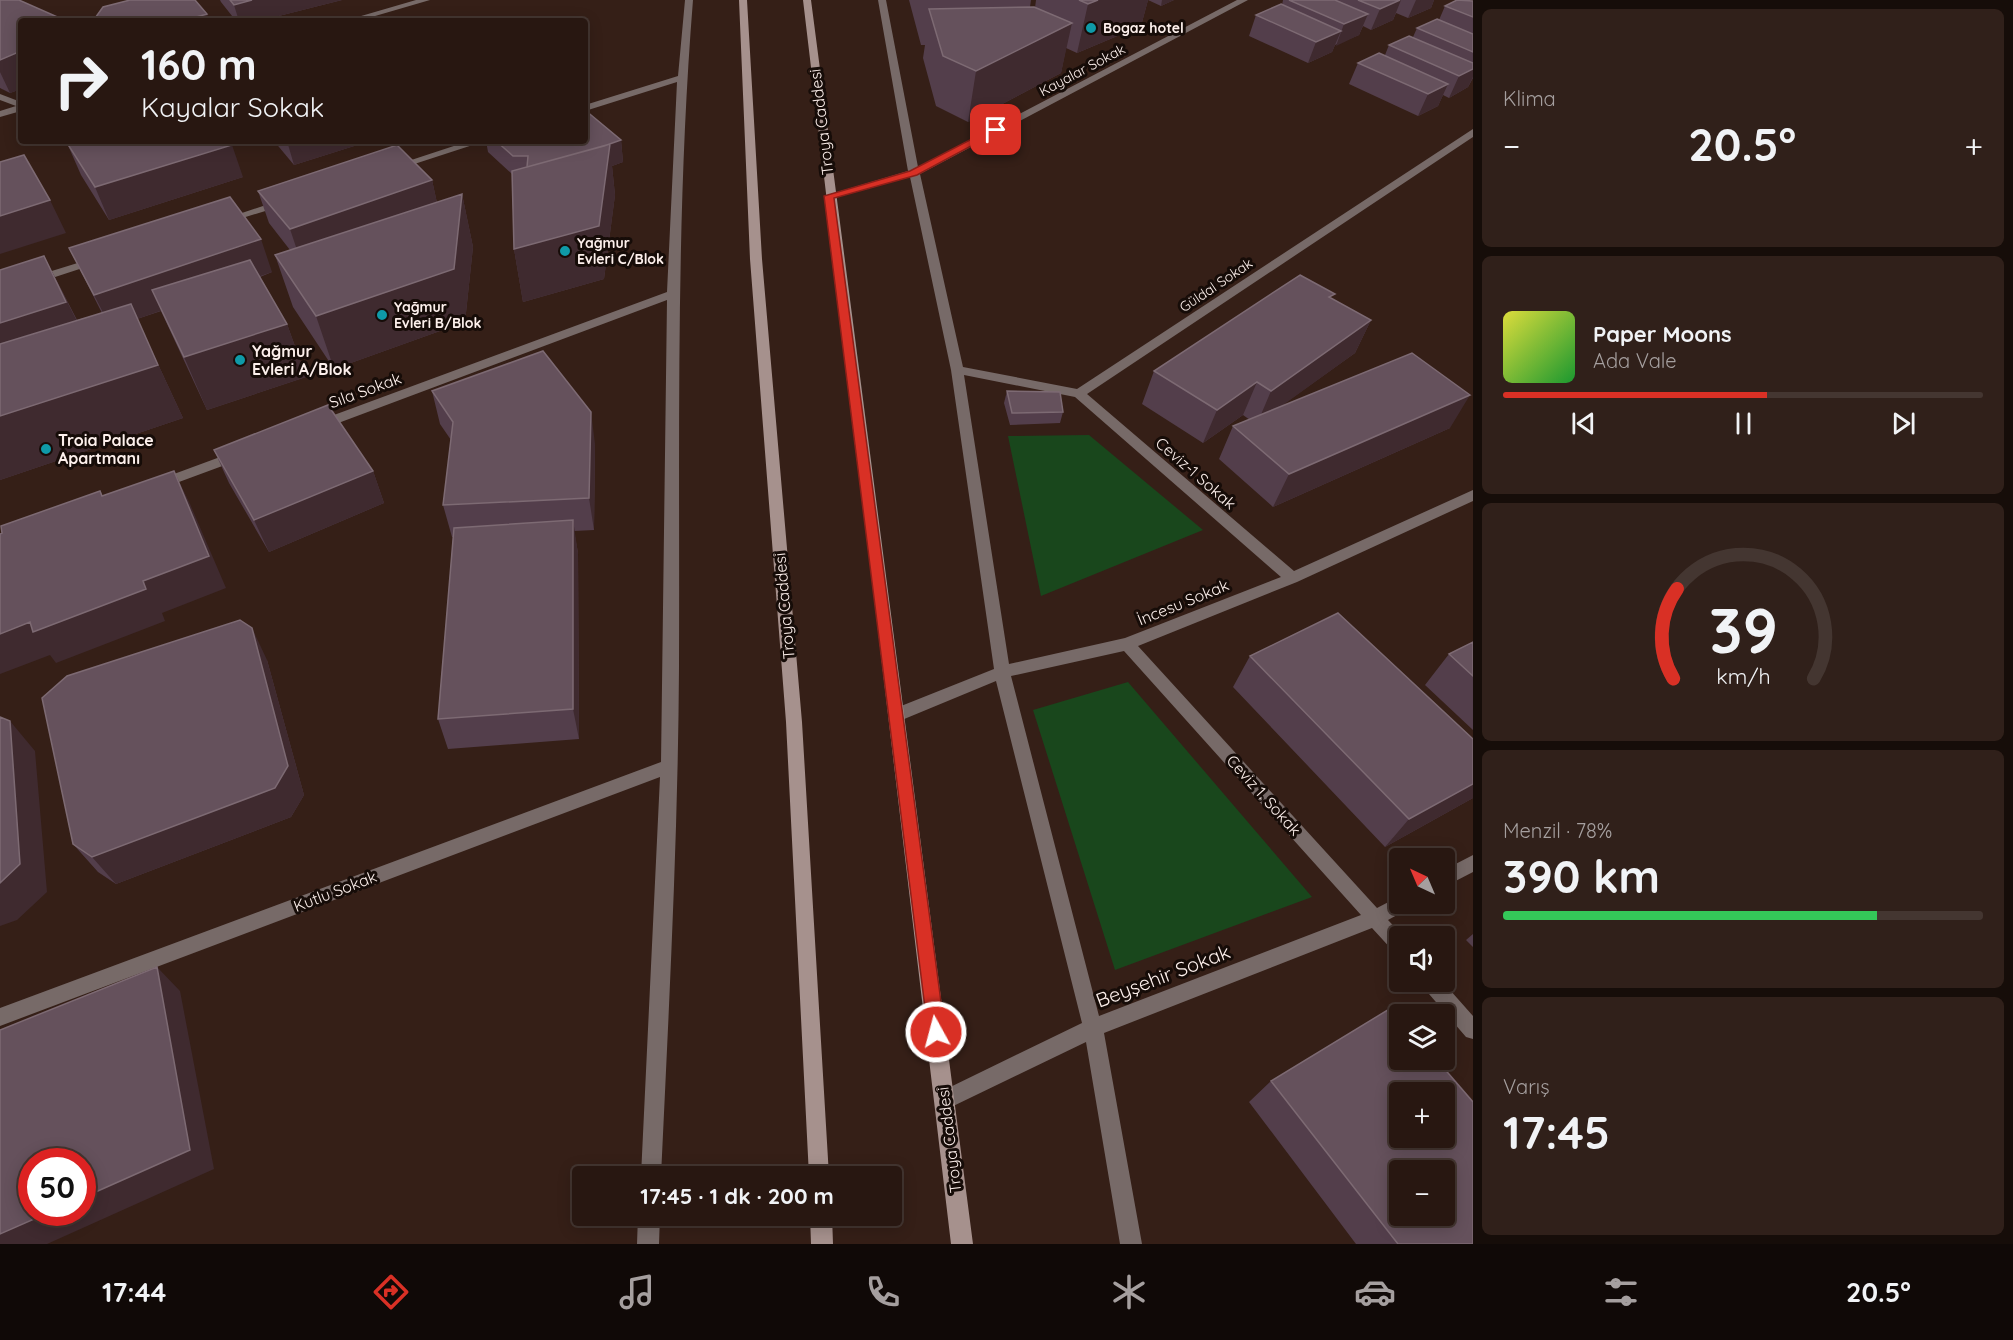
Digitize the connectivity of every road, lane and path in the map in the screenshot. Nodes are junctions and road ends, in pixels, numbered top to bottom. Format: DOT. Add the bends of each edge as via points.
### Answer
graph roads {
  1 [pos="426,0"];
  2 [pos="689,0"];
  3 [pos="743,0"];
  4 [pos="807,0"];
  5 [pos="882,0"];
  6 [pos="1244,0"];
  7 [pos="359,18"];
  8 [pos="681,78"];
  9 [pos="0,97"];
  10 [pos="18,106"];
  11 [pos="588,107"];
  12 [pos="18,108"];
  13 [pos="0,114"];
  14 [pos="1473,132"];
  15 [pos="471,144"];
  16 [pos="389,170"];
  17 [pos="914,173"];
  18 [pos="829,196"];
  19 [pos="297,198"];
  20 [pos="206,226"];
  21 [pos="114,255"];
  22 [pos="0,291"];
  23 [pos="674,293"];
  24 [pos="957,370"];
  25 [pos="1079,394"];
  26 [pos="303,431"];
  27 [pos="247,452"];
  28 [pos="146,490"];
  29 [pos="1473,495"];
  30 [pos="1292,578"];
  31 [pos="1127,644"];
  32 [pos="1002,672"];
  33 [pos="897,715"];
  34 [pos="670,766"];
  35 [pos="1473,863"];
  36 [pos="1455,873"];
  37 [pos="1389,910"];
  38 [pos="1375,918"];
  39 [pos="1389,934"];
  40 [pos="1440,992"];
  41 [pos="0,1017"];
  42 [pos="1093,1028"];
  43 [pos="1473,1029"];
  44 [pos="945,1100"];
  45 [pos="651,1166"];
  46 [pos="818,1166"];
  47 [pos="649,1226"];
  48 [pos="821,1226"];
  49 [pos="648,1244"];
  50 [pos="822,1244"];
  51 [pos="962,1244"];
  52 [pos="1131,1244"];
  1 -- 7 [label="street"];
  2 -- 8 [label="street"];
  3 -- 46 [label="main road, Troya Caddesi" via="756,259 794,722"];
  4 -- 18 [label="main road, Troya Caddesi"];
  5 -- 17 [label="street"];
  6 -- 17 [label="street, Kayalar Sokak"];
  8 -- 11 [label="street"];
  8 -- 23 [label="street"];
  9 -- 10 [label="street"];
  12 -- 13 [label="street"];
  14 -- 25 [label="street, Güldal Sokak"];
  15 -- 16 [label="street"];
  17 -- 18 [label="street, Kayalar Sokak"];
  17 -- 24 [label="street"];
  18 -- 33 [label="main road, Troya Caddesi"];
  19 -- 20 [label="street"];
  21 -- 22 [label="street"];
  23 -- 26 [label="street, Sıla Sokak"];
  23 -- 34 [label="street"];
  24 -- 25 [label="street"];
  24 -- 32 [label="street"];
  25 -- 30 [label="street, Ceviz-1 Sokak"];
  27 -- 28 [label="street"];
  29 -- 30 [label="street, İncesu Sokak"];
  30 -- 31 [label="street, İncesu Sokak"];
  31 -- 32 [label="street, İncesu Sokak"];
  31 -- 38 [label="street, Ceviz 1. Sokak"];
  32 -- 33 [label="street, İncesu Sokak"];
  32 -- 42 [label="street"];
  33 -- 44 [label="main road, Troya Caddesi"];
  34 -- 41 [label="street, Kutlu Sokak"];
  34 -- 45 [label="street"];
  35 -- 36 [label="street"];
  37 -- 38 [label="street, Beyşehir Sokak"];
  38 -- 39 [label="street, Ceviz 1. Sokak"];
  38 -- 42 [label="street, Beyşehir Sokak"];
  40 -- 43 [label="street"];
  42 -- 44 [label="street, Beyşehir Sokak"];
  42 -- 52 [label="street"];
  44 -- 51 [label="main road, Troya Caddesi"];
  47 -- 49 [label="street"];
  48 -- 50 [label="main road"];
}
